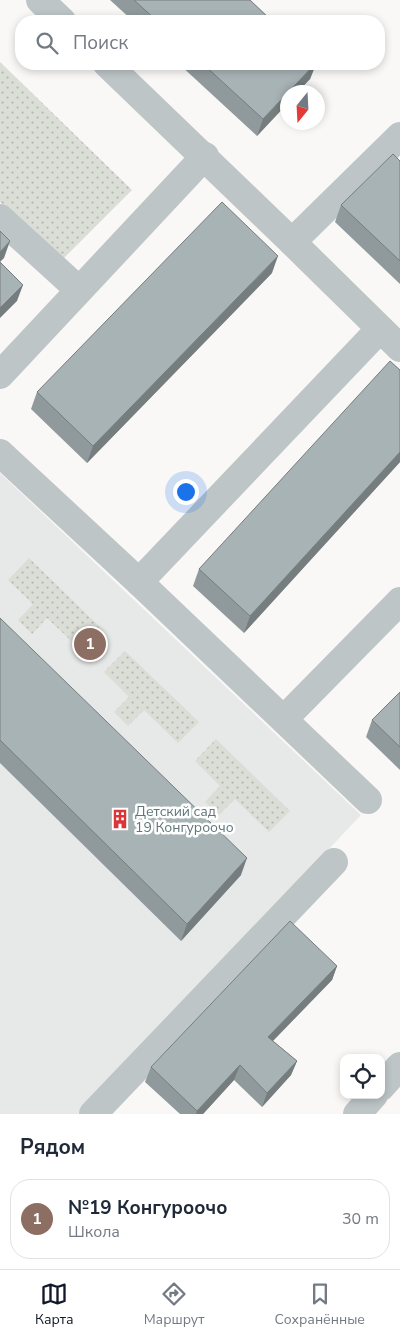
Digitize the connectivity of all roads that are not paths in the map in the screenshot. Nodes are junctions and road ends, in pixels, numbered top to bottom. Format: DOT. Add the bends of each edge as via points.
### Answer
graph roads {
  1 [pos="40,0"];
  2 [pos="56,15"];
  3 [pos="113,70"];
  4 [pos="400,136"];
  5 [pos="205,156"];
  6 [pos="0,218"];
  7 [pos="292,242"];
  8 [pos="79,290"];
  9 [pos="380,329"];
  10 [pos="400,348"];
  11 [pos="0,375"];
  12 [pos="0,453"];
  13 [pos="139,582"];
  14 [pos="400,601"];
  15 [pos="284,718"];
  16 [pos="368,800"];
  17 [pos="334,862"];
  18 [pos="400,1066"];
  19 [pos="385,1083"];
  20 [pos="370,1099"];
  21 [pos="93,1114"];
  22 [pos="357,1114"];
  1 -- 2 [label="lane"];
  3 -- 5 [label="lane"];
  4 -- 7 [label="lane"];
  5 -- 7 [label="lane"];
  5 -- 8 [label="lane"];
  6 -- 8 [label="lane"];
  7 -- 9 [label="lane"];
  8 -- 11 [label="lane"];
  9 -- 10 [label="lane"];
  9 -- 13 [label="lane"];
  12 -- 13 [label="lane"];
  13 -- 15 [label="lane"];
  14 -- 15 [label="lane"];
  15 -- 16 [label="lane"];
  17 -- 21 [label="lane"];
  18 -- 19 [label="lane"];
  20 -- 22 [label="lane"];
}
